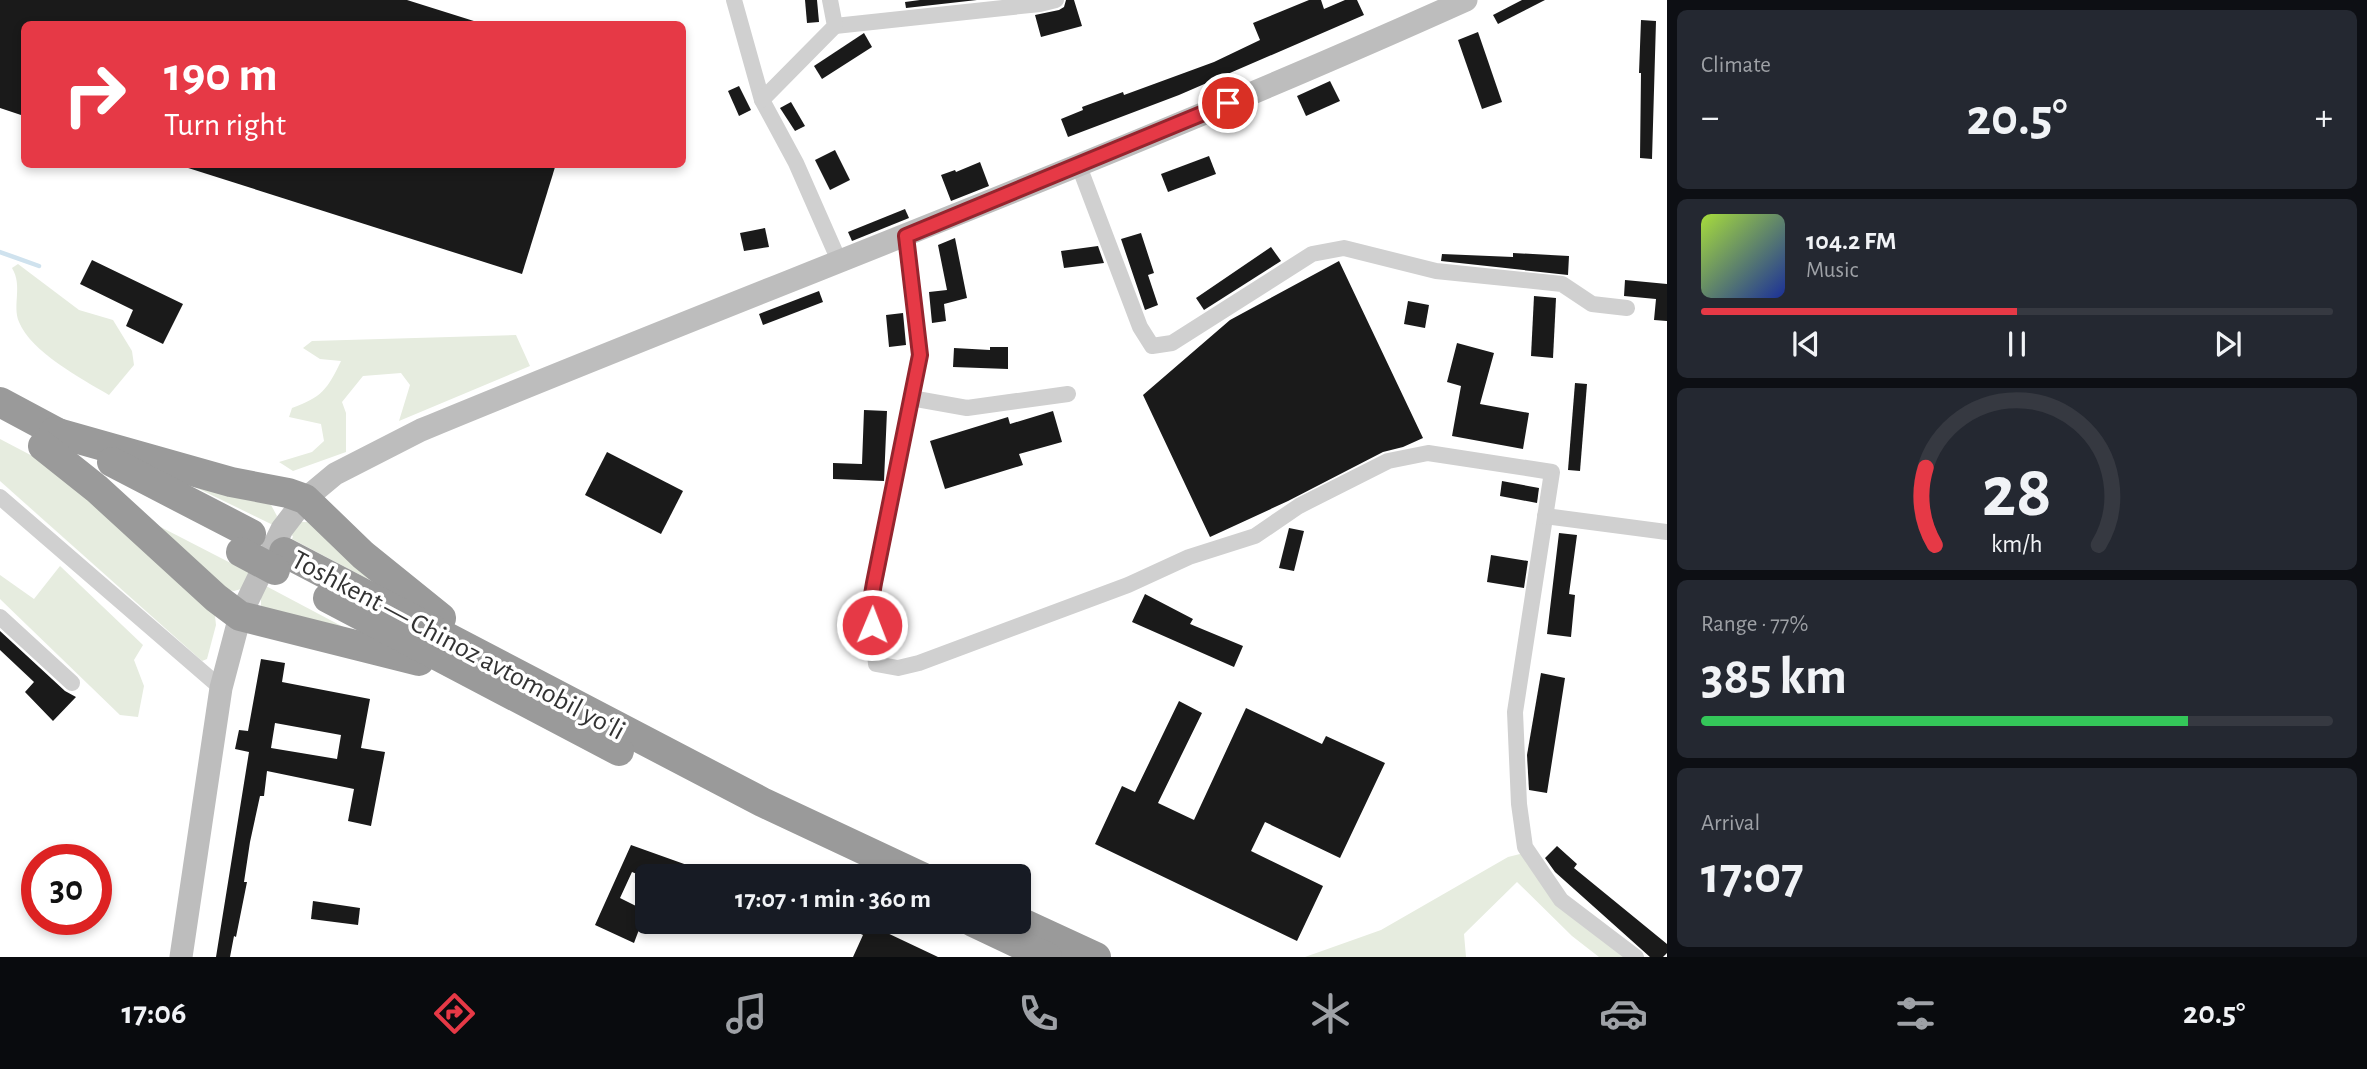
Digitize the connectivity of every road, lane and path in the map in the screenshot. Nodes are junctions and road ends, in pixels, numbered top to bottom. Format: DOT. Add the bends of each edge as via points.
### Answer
graph roads {
  1 [pos="734,0"];
  2 [pos="830,0"];
  3 [pos="1056,0"];
  4 [pos="1465,0"];
  5 [pos="835,26"];
  6 [pos="762,100"];
  7 [pos="1080,166"];
  8 [pos="906,236"];
  9 [pos="840,262"];
  10 [pos="1626,308"];
  11 [pos="1068,394"];
  12 [pos="911,398"];
  13 [pos="0,402"];
  14 [pos="0,423"];
  15 [pos="49,439"];
  16 [pos="296,496"];
  17 [pos="0,497"];
  18 [pos="1545,516"];
  19 [pos="1667,532"];
  20 [pos="240,615"];
  21 [pos="0,617"];
  22 [pos="505,680"];
  23 [pos="72,683"];
  24 [pos="221,688"];
  25 [pos="849,864"];
  26 [pos="894,864"];
  27 [pos="1031,927"];
  28 [pos="999,934"];
  29 [pos="181,957"];
  30 [pos="1047,957"];
  31 [pos="1096,957"];
  32 [pos="1636,957"];
  1 -- 6 [label="street"];
  2 -- 5 [label="street"];
  3 -- 5 [label="street"];
  4 -- 7 [label="main road"];
  5 -- 6 [label="street"];
  6 -- 9 [label="street"];
  7 -- 8 [label="main road"];
  7 -- 10 [label="street" via="1140,327 1152,346 1172,343 1312,254 1344,248 1436,271 1562,284 1592,304"];
  8 -- 9 [label="main road"];
  8 -- 12 [label="street" via="920,355"];
  9 -- 16 [label="main road" via="421,430"];
  11 -- 12 [label="street" via="967,408"];
  12 -- 18 [label="street" via="870,606 876,664 898,668 919,663 1189,557 1255,536 1299,506 1388,461 1428,453 1552,472"];
  13 -- 15 [label="highway, Toshkent — Chinoz avtomobil yoʻli"];
  14 -- 15 [label="highway, Toshkent — Chinoz avtomobil yoʻli"];
  15 -- 16 [label="highway"];
  15 -- 20 [label="highway" via="131,523"];
  15 -- 22 [label="highway, Toshkent — Chinoz avtomobil yoʻli, bridge"];
  16 -- 20 [label="main road"];
  16 -- 22 [label="highway"];
  17 -- 24 [label="street"];
  18 -- 19 [label="street"];
  18 -- 32 [label="street" via="1515,712 1525,848 1561,900"];
  20 -- 22 [label="highway"];
  20 -- 24 [label="main road"];
  21 -- 23 [label="street"];
  22 -- 25 [label="highway, Toshkent — Chinoz avtomobil yoʻli" via="758,821"];
  22 -- 26 [label="highway, Toshkent — Chinoz avtomobil yoʻli"];
  24 -- 29 [label="main road"];
  27 -- 31 [label="highway"];
  28 -- 30 [label="highway"];
}
